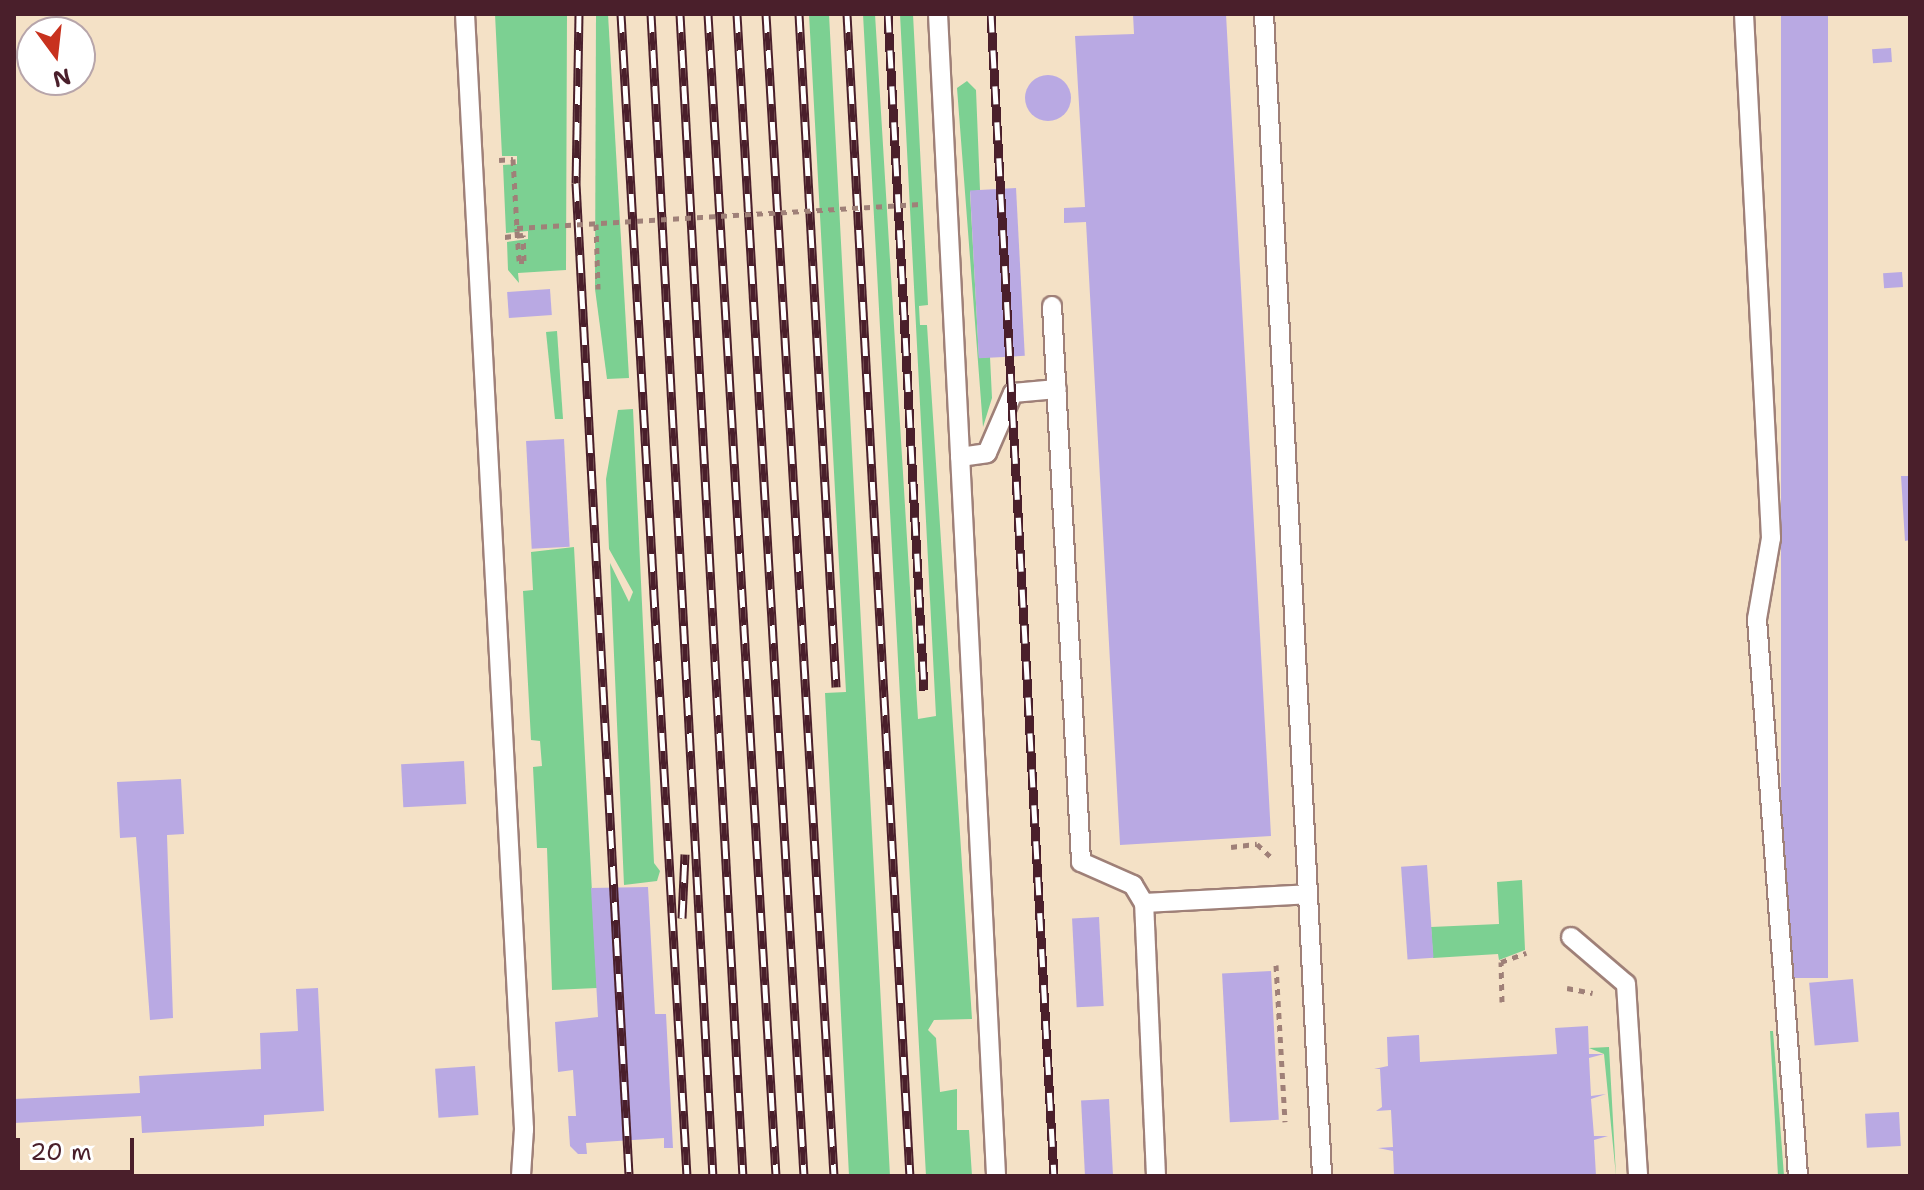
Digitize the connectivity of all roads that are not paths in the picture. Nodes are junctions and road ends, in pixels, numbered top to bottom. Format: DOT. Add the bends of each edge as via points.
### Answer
graph roads {
  1 [pos="465,14"];
  2 [pos="938,14"];
  3 [pos="1264,14"];
  4 [pos="1744,14"];
  5 [pos="1052,306"];
  6 [pos="1057,389"];
  7 [pos="960,457"];
  8 [pos="1308,894"];
  9 [pos="1144,903"];
  10 [pos="1571,937"];
  11 [pos="521,1176"];
  12 [pos="996,1176"];
  13 [pos="1156,1176"];
  14 [pos="1322,1176"];
  15 [pos="1638,1176"];
  16 [pos="1798,1176"];
  1 -- 11 [label="lane" via="524,1129"];
  2 -- 7 [label="lane"];
  3 -- 8 [label="lane"];
  4 -- 16 [label="lane" via="1771,538 1757,619"];
  5 -- 6 [label="lane"];
  6 -- 7 [label="lane" via="1013,393 987,453"];
  6 -- 9 [label="lane" via="1081,862 1133,885"];
  7 -- 12 [label="lane"];
  8 -- 9 [label="lane"];
  8 -- 14 [label="lane"];
  9 -- 13 [label="lane"];
  10 -- 15 [label="lane" via="1626,984"];
}
